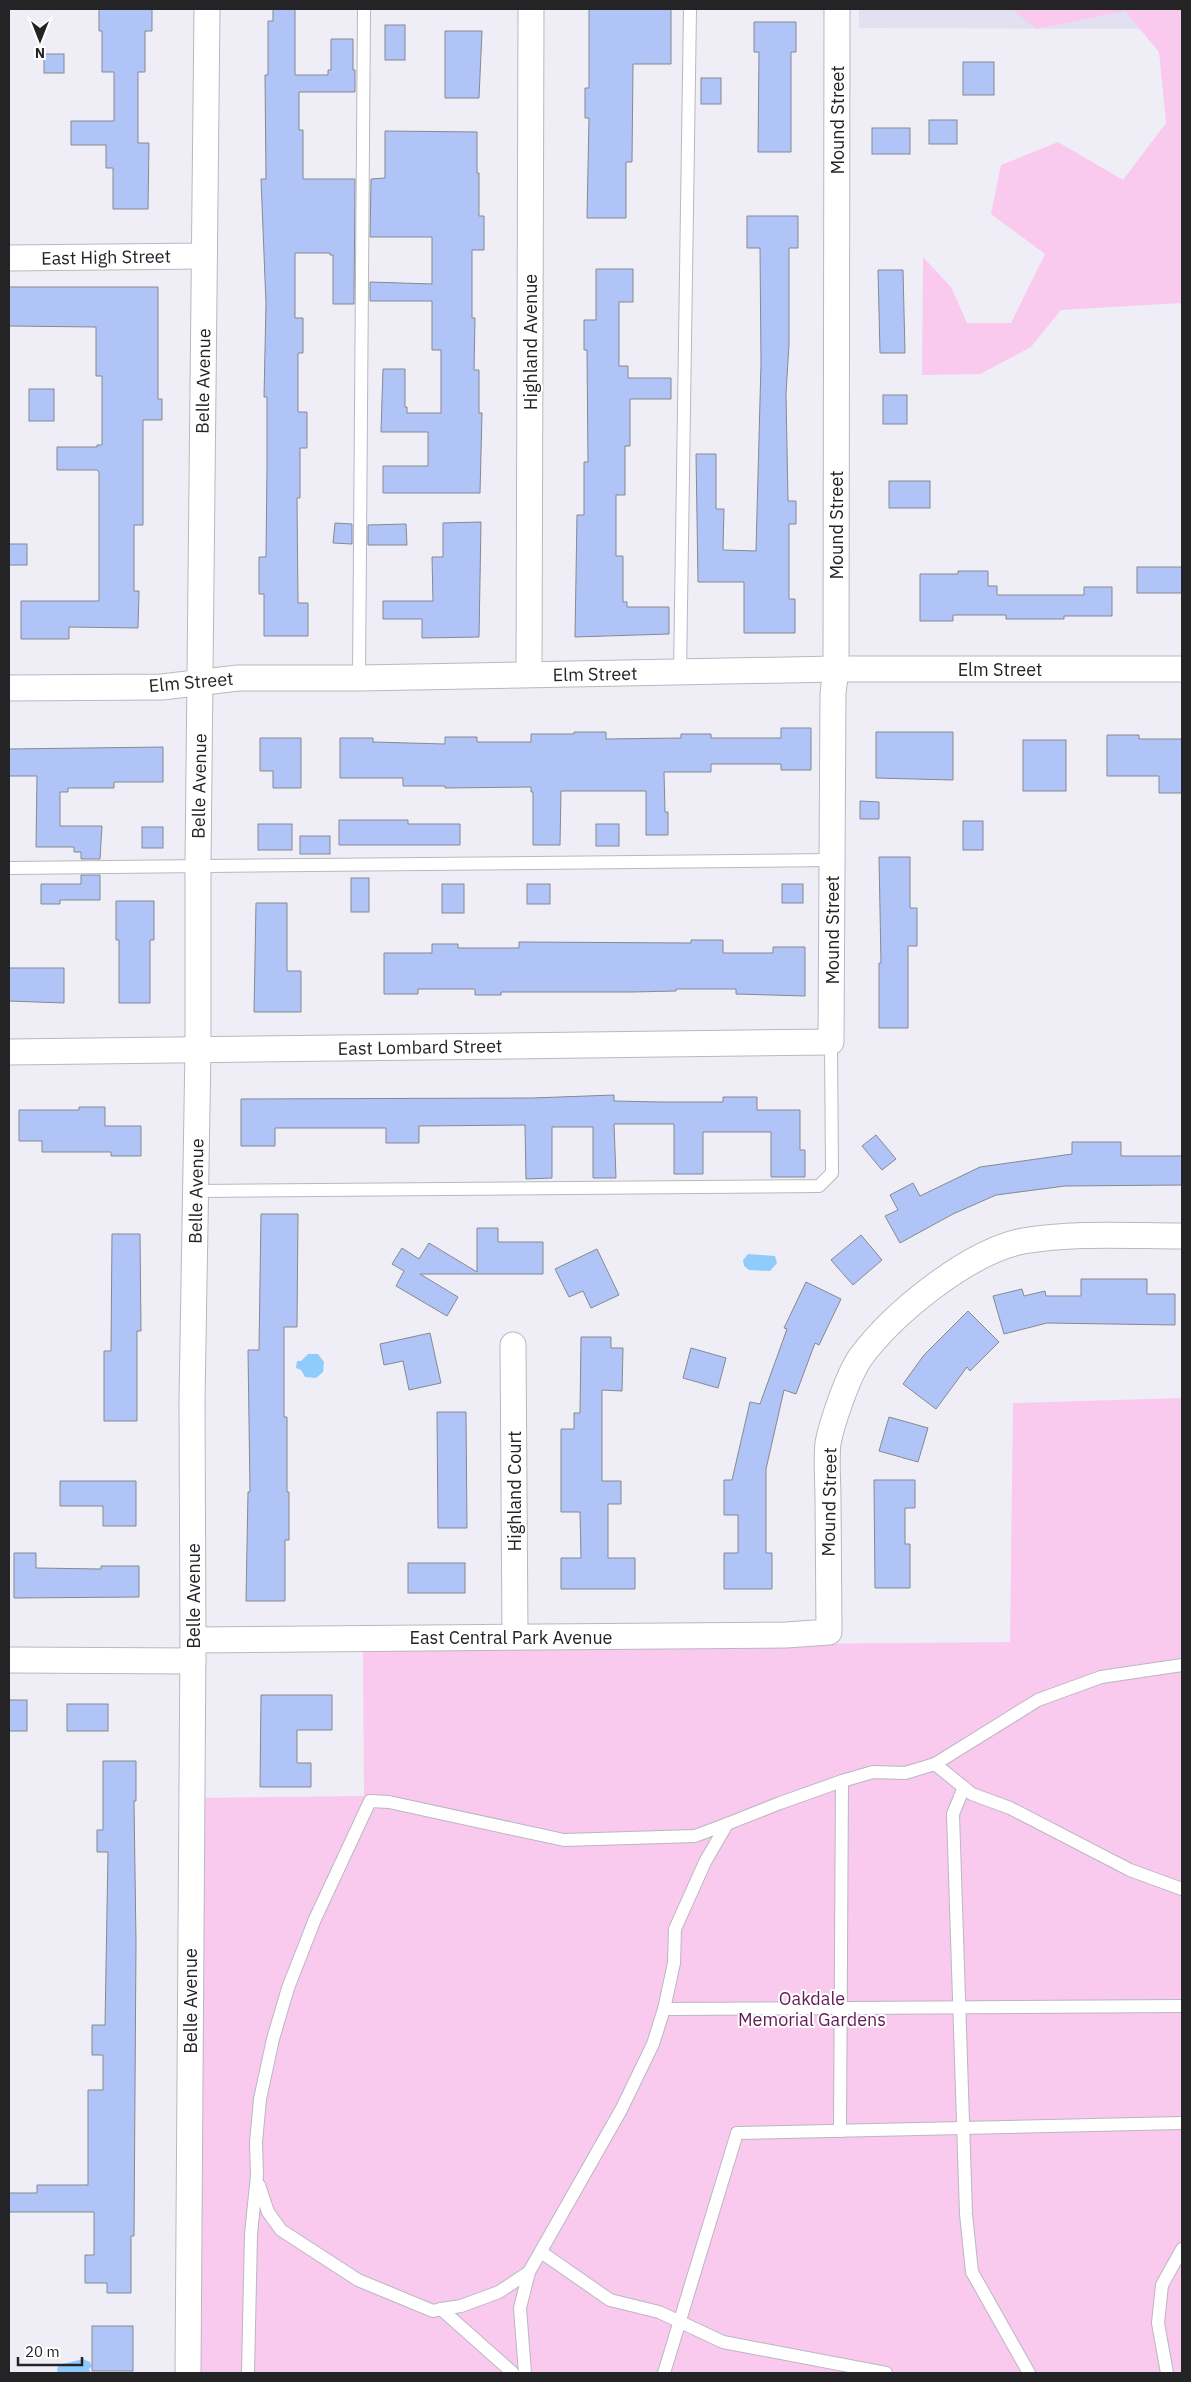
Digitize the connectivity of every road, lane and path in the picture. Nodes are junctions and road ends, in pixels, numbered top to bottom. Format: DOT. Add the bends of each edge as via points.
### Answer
graph roads {
  1 [pos="207,9"];
  2 [pos="364,9"];
  3 [pos="531,9"];
  4 [pos="690,9"];
  5 [pos="837,9"];
  6 [pos="204,256"];
  7 [pos="9,258"];
  8 [pos="836,669"];
  9 [pos="1182,669"];
  10 [pos="680,673"];
  11 [pos="529,674"];
  12 [pos="359,678"];
  13 [pos="200,682"];
  14 [pos="9,688"];
  15 [pos="832,860"];
  16 [pos="198,865"];
  17 [pos="9,868"];
  18 [pos="831,1042"];
  19 [pos="198,1050"];
  20 [pos="9,1052"];
  21 [pos="196,1192"];
  22 [pos="1182,1236"];
  23 [pos="513,1345"];
  24 [pos="829,1632"];
  25 [pos="514,1636"];
  26 [pos="193,1651"];
  27 [pos="9,1660"];
  28 [pos="1182,1665"];
  29 [pos="936,1764"];
  30 [pos="842,1781"];
  31 [pos="964,1788"];
  32 [pos="727,1824"];
  33 [pos="1182,1889"];
  34 [pos="1182,2006"];
  35 [pos="959,2007"];
  36 [pos="841,2008"];
  37 [pos="664,2009"];
  38 [pos="1182,2122"];
  39 [pos="963,2128"];
  40 [pos="840,2131"];
  41 [pos="257,2175"];
  42 [pos="1182,2249"];
  43 [pos="541,2252"];
  44 [pos="530,2272"];
  45 [pos="441,2309"];
  46 [pos="680,2320"];
  47 [pos="188,2373"];
  48 [pos="248,2373"];
  49 [pos="513,2373"];
  50 [pos="525,2373"];
  51 [pos="664,2373"];
  52 [pos="886,2373"];
  53 [pos="1030,2373"];
  54 [pos="1167,2373"];
  1 -- 6 [label="street, Belle Avenue"];
  2 -- 12 [label="lane"];
  3 -- 11 [label="street, Highland Avenue"];
  4 -- 10 [label="lane"];
  5 -- 8 [label="street, Mound Street"];
  6 -- 7 [label="street, East High Street"];
  6 -- 13 [label="street, Belle Avenue"];
  8 -- 9 [label="street, Elm Street"];
  8 -- 10 [label="street, Elm Street"];
  8 -- 15 [label="street, Mound Street"];
  10 -- 11 [label="street, Elm Street"];
  11 -- 12 [label="street, Elm Street"];
  12 -- 13 [label="street, Elm Street" via="238,678"];
  13 -- 14 [label="street, Elm Street" via="162,687"];
  13 -- 16 [label="street, Belle Avenue"];
  15 -- 16 [label="lane"];
  15 -- 18 [label="street, Mound Street"];
  16 -- 17 [label="lane"];
  16 -- 19 [label="street, Belle Avenue"];
  18 -- 19 [label="street, East Lombard Street"];
  18 -- 21 [label="lane" via="832,1173 819,1186"];
  19 -- 20 [label="street, East Lombard Street"];
  19 -- 21 [label="street, Belle Avenue"];
  21 -- 26 [label="street, Belle Avenue" via="192,1400"];
  22 -- 24 [label="street, Mound Street" via="1078,1236 1023,1241 987,1252 932,1288 880,1334 859,1360 842,1397 828,1444"];
  23 -- 25 [label="street, Highland Court"];
  24 -- 25 [label="street, East Central Park Avenue"];
  25 -- 26 [label="street, East Central Park Avenue"];
  26 -- 27 [label="street, East Central Park Avenue"];
  26 -- 47 [label="street, Belle Avenue"];
  28 -- 29 [label="lane" via="1101,1677 1038,1700"];
  29 -- 30 [label="lane" via="905,1773 873,1772"];
  29 -- 31 [label="lane"];
  30 -- 32 [label="lane"];
  30 -- 36 [label="lane"];
  31 -- 33 [label="lane" via="1130,1870"];
  31 -- 35 [label="lane" via="952,1814"];
  32 -- 37 [label="lane" via="705,1862 675,1929 674,1963"];
  32 -- 41 [label="lane" via="695,1836 564,1840 389,1802 370,1801 315,1919 288,1988 260,2099"];
  34 -- 35 [label="lane"];
  35 -- 36 [label="lane"];
  35 -- 39 [label="lane"];
  36 -- 37 [label="lane"];
  36 -- 40 [label="lane"];
  37 -- 43 [label="lane" via="653,2044 621,2110"];
  38 -- 39 [label="lane"];
  39 -- 40 [label="lane"];
  39 -- 53 [label="lane" via="972,2272"];
  40 -- 46 [label="lane" via="737,2133"];
  41 -- 45 [label="lane" via="260,2195 281,2230 358,2280 434,2311"];
  41 -- 48 [label="lane" via="251,2234"];
  42 -- 54 [label="lane" via="1162,2286 1158,2323"];
  43 -- 44 [label="lane"];
  43 -- 46 [label="lane" via="610,2300"];
  44 -- 45 [label="lane" via="499,2292 461,2306"];
  44 -- 50 [label="lane" via="520,2308"];
  45 -- 49 [label="lane"];
  46 -- 51 [label="lane"];
  46 -- 52 [label="lane" via="723,2342"];
}
